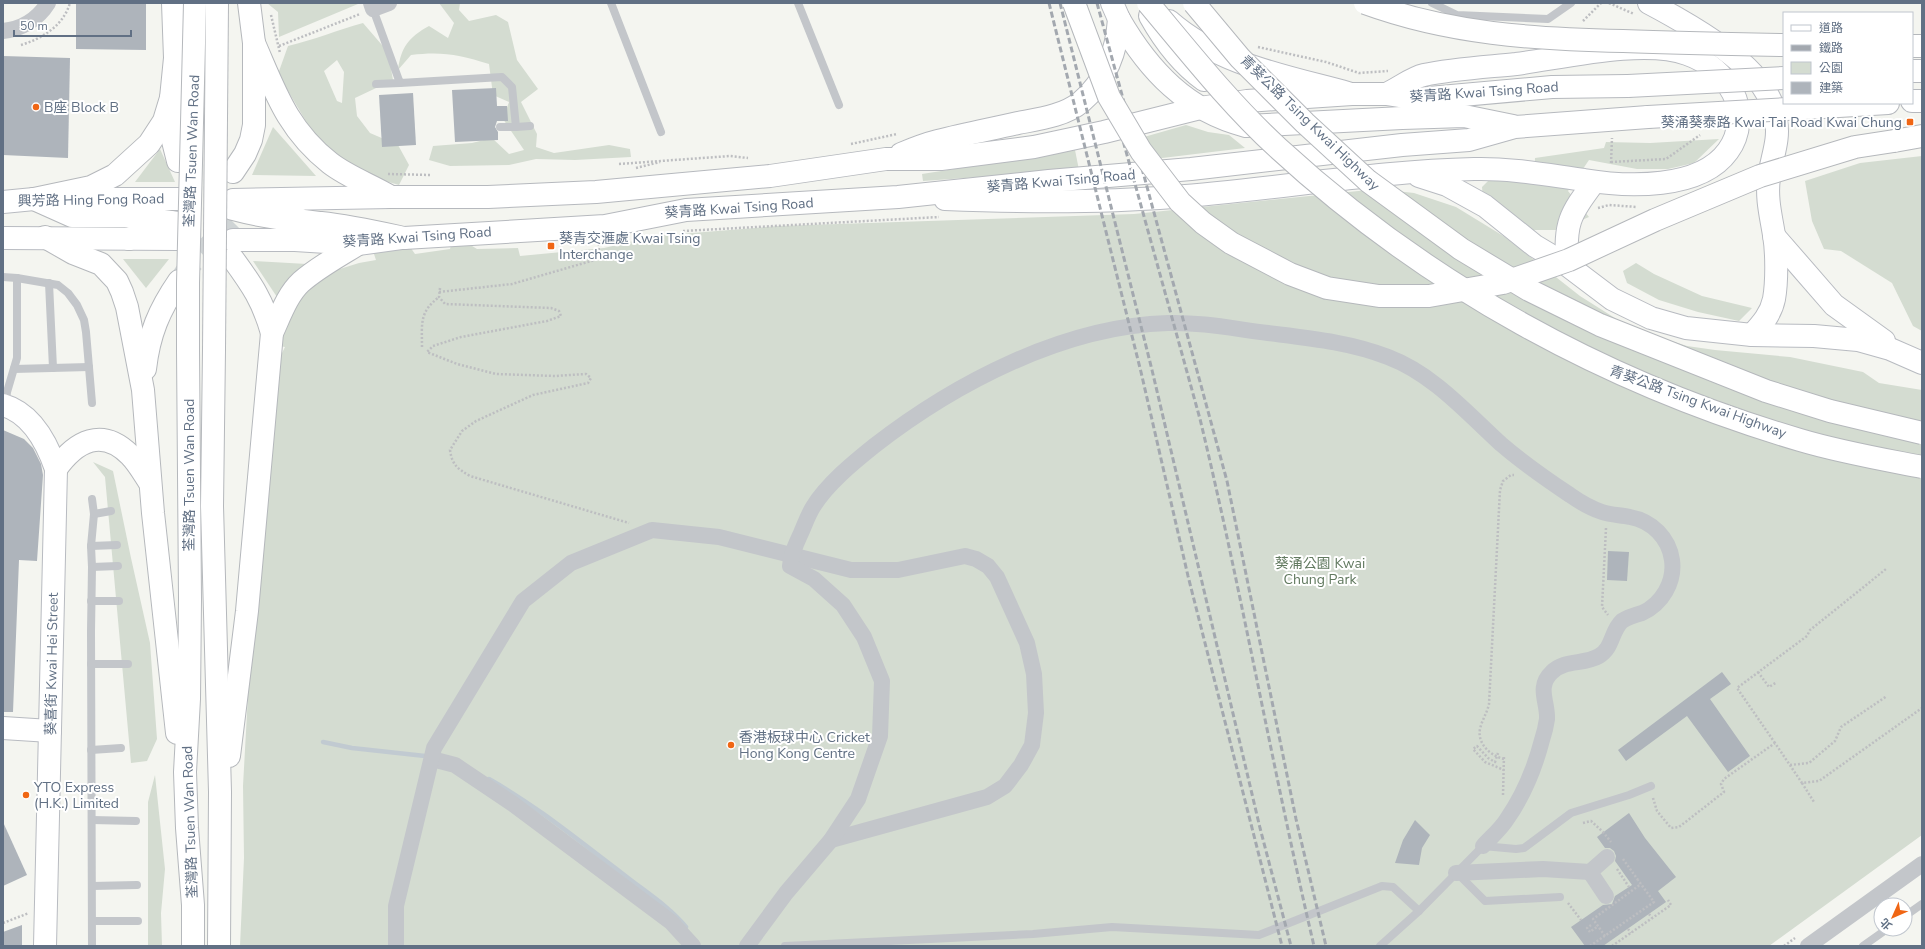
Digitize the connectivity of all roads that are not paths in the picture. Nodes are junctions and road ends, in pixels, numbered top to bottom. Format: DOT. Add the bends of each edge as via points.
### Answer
graph roads {
  1 [pos="48,3"];
  2 [pos="195,3"];
  3 [pos="217,3"];
  4 [pos="389,3"];
  5 [pos="611,3"];
  6 [pos="798,3"];
  7 [pos="1074,3"];
  8 [pos="1143,3"];
  9 [pos="1150,3"];
  10 [pos="1194,3"];
  11 [pos="1365,3"];
  12 [pos="1432,3"];
  13 [pos="1571,3"];
  14 [pos="1649,3"];
  15 [pos="173,4"];
  16 [pos="256,6"];
  17 [pos="372,6"];
  18 [pos="1116,11"];
  19 [pos="3,31"];
  20 [pos="254,43"];
  21 [pos="1783,45"];
  22 [pos="1783,78"];
  23 [pos="400,82"];
  24 [pos="376,84"];
  25 [pos="1352,94"];
  26 [pos="1386,94"];
  27 [pos="171,98"];
  28 [pos="1247,101"];
  29 [pos="1872,104"];
  30 [pos="839,105"];
  31 [pos="1200,108"];
  32 [pos="530,126"];
  33 [pos="500,127"];
  34 [pos="516,127"];
  35 [pos="1515,127"];
  36 [pos="661,132"];
  37 [pos="1922,136"];
  38 [pos="886,159"];
  39 [pos="178,161"];
  40 [pos="233,172"];
  41 [pos="1406,173"];
  42 [pos="1594,182"];
  43 [pos="391,197"];
  44 [pos="898,197"];
  45 [pos="34,199"];
  46 [pos="3,202"];
  47 [pos="236,224"];
  48 [pos="1774,236"];
  49 [pos="45,237"];
  50 [pos="3,238"];
  51 [pos="404,238"];
  52 [pos="358,244"];
  53 [pos="1568,265"];
  54 [pos="3,277"];
  55 [pos="17,278"];
  56 [pos="179,281"];
  57 [pos="49,283"];
  58 [pos="1824,294"];
  59 [pos="272,333"];
  60 [pos="1752,335"];
  61 [pos="1814,336"];
  62 [pos="1912,358"];
  63 [pos="53,368"];
  64 [pos="89,368"];
  65 [pos="14,369"];
  66 [pos="143,390"];
  67 [pos="92,403"];
  68 [pos="4,405"];
  69 [pos="1922,432"];
  70 [pos="1922,467"];
  71 [pos="56,469"];
  72 [pos="150,483"];
  73 [pos="92,499"];
  74 [pos="111,510"];
  75 [pos="94,514"];
  76 [pos="117,545"];
  77 [pos="91,546"];
  78 [pos="791,555"];
  79 [pos="118,566"];
  80 [pos="92,568"];
  81 [pos="119,601"];
  82 [pos="91,602"];
  83 [pos="91,664"];
  84 [pos="128,664"];
  85 [pos="3,728"];
  86 [pos="50,731"];
  87 [pos="121,748"];
  88 [pos="91,750"];
  89 [pos="432,759"];
  90 [pos="185,772"];
  91 [pos="1651,786"];
  92 [pos="220,792"];
  93 [pos="92,820"];
  94 [pos="136,821"];
  95 [pos="831,840"];
  96 [pos="1483,846"];
  97 [pos="1610,861"];
  98 [pos="1922,864"];
  99 [pos="1456,872"];
  100 [pos="1590,872"];
  101 [pos="137,885"];
  102 [pos="92,886"];
  103 [pos="1606,896"];
  104 [pos="1563,898"];
  105 [pos="1922,904"];
  106 [pos="1913,910"];
  107 [pos="1418,911"];
  108 [pos="92,921"];
  109 [pos="138,921"];
  110 [pos="1876,937"];
  111 [pos="47,946"];
  112 [pos="92,946"];
  113 [pos="193,946"];
  114 [pos="220,946"];
  115 [pos="396,946"];
  116 [pos="692,946"];
  117 [pos="747,946"];
  118 [pos="785,946"];
  119 [pos="1380,946"];
  120 [pos="1808,946"];
  121 [pos="1863,946"];
  1 -- 19 [label="street" via="41,14 25,25"];
  2 -- 90 [label="main road, 荃灣路 Tsuen Wan Road, bridge" via="188,283 190,599"];
  3 -- 92 [label="main road, 荃灣路 Tsuen Wan Road, bridge" via="212,506"];
  4 -- 17 [label="street"];
  5 -- 36 [label="lane"];
  6 -- 30 [label="lane"];
  7 -- 37 [label="main road, bridge" via="1109,97 1141,151 1180,202 1231,243 1290,274 1327,288 1379,296 1429,296 1503,283 1569,260 1760,176 1855,147"];
  8 -- 28 [label="main road" via="1172,51 1191,70 1213,86"];
  9 -- 25 [label="main road" via="1180,31 1223,55 1256,68"];
  9 -- 70 [label="main road, 青葵公路 Tsing Kwai Highway, bridge" via="1215,84 1277,147 1391,242 1494,309 1603,367 1746,423 1856,454"];
  10 -- 69 [label="main road, 青葵公路 Tsing Kwai Highway, bridge" via="1240,58 1368,181 1461,249 1529,290 1600,325 1766,390 1830,411"];
  11 -- 21 [label="main road, bridge" via="1444,25 1484,33 1548,39"];
  12 -- 13 [label="lane" via="1457,15 1548,18"];
  14 -- 48 [label="main road" via="1689,25 1720,47 1750,71 1766,92 1776,121 1776,140 1768,191"];
  15 -- 27 [label="main road" via="175,58"];
  16 -- 20 [label="main road"];
  17 -- 23 [label="lane"];
  18 -- 31 [label="main road" via="1140,51 1153,67 1177,91"];
  18 -- 38 [label="main road" via="1118,42 1109,66 1095,88 1081,102 1070,109 1042,119 936,141"];
  20 -- 40 [label="main road" via="254,126 245,154"];
  20 -- 43 [label="main road" via="287,117 308,143 330,163"];
  22 -- 26 [label="main road, 葵青路 Kwai Tsing Road, bridge" via="1552,87 1418,99"];
  23 -- 24 [label="lane"];
  23 -- 34 [label="lane" via="502,77 512,87"];
  25 -- 26 [label="main road, 葵青路 Kwai Tsing Road"];
  25 -- 28 [label="main road, 葵青路 Kwai Tsing Road"];
  26 -- 42 [label="main road" via="1422,76 1623,49 1685,53 1714,69 1725,79 1735,96 1739,122 1733,145 1722,159 1703,172 1681,181 1626,184"];
  27 -- 39 [label="main road" via="172,137"];
  27 -- 45 [label="main road, 興芳路 Hing Fong Road" via="164,121 149,144 115,175 90,187"];
  28 -- 31 [label="main road, 葵青路 Kwai Tsing Road"];
  29 -- 35 [label="main road, 葵青路 Kwai Tsing Road, bridge"];
  31 -- 35 [label="main road" via="1224,120 1246,126 1464,116"];
  31 -- 38 [label="main road, 葵青路 Kwai Tsing Road" via="1082,138 1034,147 941,159"];
  32 -- 34 [label="lane"];
  33 -- 34 [label="lane"];
  35 -- 44 [label="main road, 葵青路 Kwai Tsing Road" via="1469,140"];
  38 -- 43 [label="main road, 葵青路 Kwai Tsing Road" via="770,176 596,192 488,197"];
  41 -- 42 [label="main road" via="1497,169"];
  41 -- 44 [label="main road" via="1172,198 1047,202"];
  41 -- 53 [label="main road" via="1447,185 1485,206 1535,246"];
  42 -- 53 [label="main road" via="1570,217 1566,241"];
  43 -- 47 [label="main road, 葵青路 Kwai Tsing Road" via="299,200"];
  44 -- 51 [label="main road, 葵青路 Kwai Tsing Road" via="686,210 605,226"];
  45 -- 46 [label="main road, 興芳路 Hing Fong Road"];
  45 -- 49 [label="main road" via="72,216 177,220 129,239"];
  47 -- 51 [label="main road" via="361,229"];
  47 -- 52 [label="main road, 葵青路 Kwai Tsing Road" via="295,240"];
  47 -- 59 [label="main road" via="253,286 265,309"];
  48 -- 58 [label="main road"];
  48 -- 60 [label="main road" via="1774,297 1766,318"];
  49 -- 50 [label="main road"];
  49 -- 66 [label="main road" via="73,253 101,264 117,281 126,307"];
  51 -- 52 [label="main road, 葵青路 Kwai Tsing Road"];
  52 -- 59 [label="main road" via="300,283 283,307"];
  53 -- 60 [label="main road" via="1612,299 1651,318 1686,328"];
  54 -- 55 [label="lane"];
  55 -- 57 [label="lane"];
  55 -- 65 [label="lane" via="17,358"];
  56 -- 66 [label="main road" via="150,336"];
  57 -- 63 [label="lane"];
  57 -- 64 [label="lane" via="58,284 68,292 84,320"];
  58 -- 61 [label="main road" via="1825,320 1823,327"];
  58 -- 62 [label="main road" via="1842,312"];
  59 -- 92 [label="main road" via="238,694 229,758"];
  60 -- 61 [label="main road"];
  61 -- 62 [label="main road" via="1858,340"];
  63 -- 64 [label="lane"];
  63 -- 65 [label="lane"];
  64 -- 67 [label="lane"];
  65 -- 68 [label="lane"];
  66 -- 72 [label="main road"];
  68 -- 71 [label="main road, 葵喜街 Kwai Hei Street" via="21,414 40,433"];
  71 -- 72 [label="main road" via="65,456 90,440 110,440 131,456"];
  71 -- 86 [label="main road, 葵喜街 Kwai Hei Street"];
  72 -- 90 [label="main road" via="173,700"];
  73 -- 75 [label="lane"];
  74 -- 75 [label="lane"];
  75 -- 77 [label="lane"];
  76 -- 77 [label="lane"];
  77 -- 80 [label="lane"];
  78 -- 89 [label="street" via="719,537 652,530 571,562 523,601 434,748"];
  78 -- 95 [label="street" via="790,566 814,579 843,605 864,637 882,681 880,736 858,800"];
  78 -- 95 [label="street" via="844,569 859,570 903,569 959,556 980,560 995,573 1016,617 1027,643 1034,674 1036,718 1032,745 1021,765 1001,789 982,799"];
  78 -- 96 [label="street" via="811,510 855,462 929,407 988,374 1044,350 1123,328 1158,324 1198,324 1317,339 1389,357 1420,373 1444,390 1538,474 1585,505 1609,514 1638,519 1653,527 1665,540 1673,564 1671,580 1660,599 1647,610 1627,618 1618,625 1610,646 1591,660 1563,665 1553,671 1546,680 1543,692 1547,720 1534,765 1506,821"];
  79 -- 80 [label="lane"];
  80 -- 82 [label="lane"];
  81 -- 82 [label="lane"];
  82 -- 83 [label="lane"];
  83 -- 84 [label="lane"];
  83 -- 88 [label="lane"];
  85 -- 86 [label="main road"];
  86 -- 111 [label="main road, 葵喜街 Kwai Hei Street"];
  87 -- 88 [label="lane"];
  88 -- 93 [label="lane"];
  89 -- 115 [label="street" via="396,906"];
  89 -- 116 [label="street" via="455,764 513,804 671,922"];
  90 -- 113 [label="main road, 荃灣路 Tsuen Wan Road"];
  91 -- 96 [label="lane" via="1571,813 1524,848 1516,850"];
  92 -- 114 [label="main road, 荃灣路 Tsuen Wan Road"];
  93 -- 94 [label="lane"];
  93 -- 102 [label="lane"];
  95 -- 117 [label="street" via="786,893"];
  96 -- 99 [label="lane"];
  97 -- 100 [label="street"];
  98 -- 120 [label="street"];
  99 -- 100 [label="street" via="1543,869"];
  99 -- 104 [label="lane" via="1485,901"];
  99 -- 107 [label="lane"];
  100 -- 103 [label="street"];
  101 -- 102 [label="lane"];
  102 -- 108 [label="lane"];
  105 -- 106 [label="lane"];
  107 -- 118 [label="lane" via="1393,887 1382,886 1259,935 1112,927 1033,934"];
  107 -- 119 [label="lane"];
  108 -- 109 [label="lane"];
  108 -- 112 [label="lane"];
  110 -- 121 [label="lane"];
}
